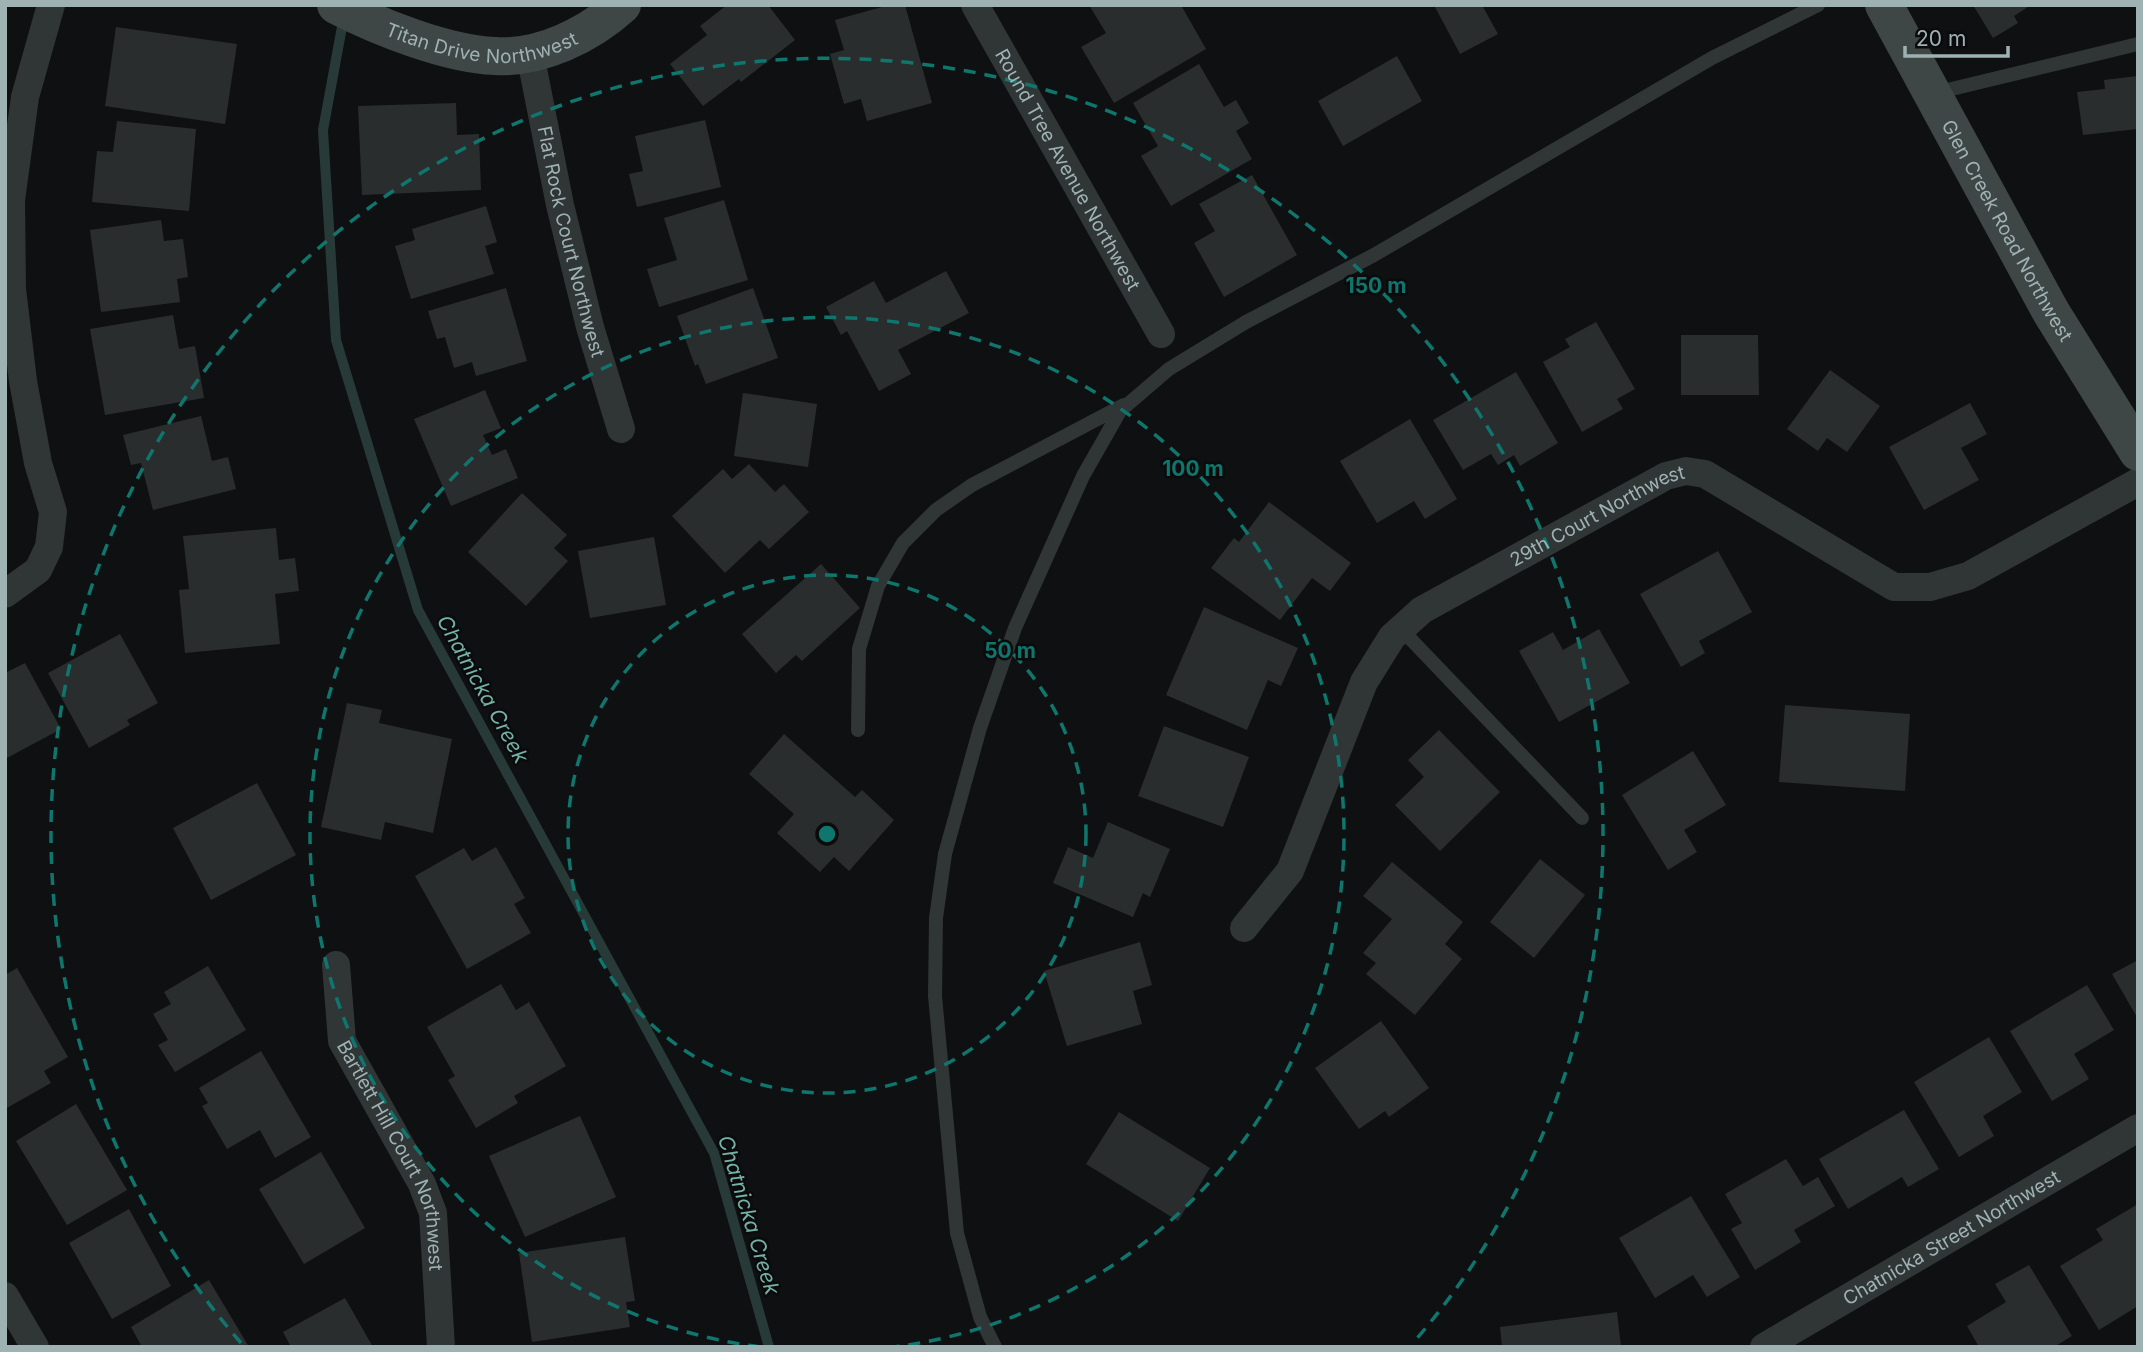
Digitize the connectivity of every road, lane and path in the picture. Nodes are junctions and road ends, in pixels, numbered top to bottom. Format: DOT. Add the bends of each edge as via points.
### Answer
graph roads {
  1 [pos="51,5"];
  2 [pos="335,5"];
  3 [pos="622,5"];
  4 [pos="975,5"];
  5 [pos="1818,5"];
  6 [pos="1884,5"];
  7 [pos="2138,44"];
  8 [pos="530,54"];
  9 [pos="1933,93"];
  10 [pos="1161,334"];
  11 [pos="1132,401"];
  12 [pos="621,429"];
  13 [pos="2138,452"];
  14 [pos="2138,482"];
  15 [pos="5,594"];
  16 [pos="1401,629"];
  17 [pos="858,730"];
  18 [pos="1582,818"];
  19 [pos="1244,928"];
  20 [pos="336,965"];
  21 [pos="2138,1128"];
  22 [pos="5,1296"];
  23 [pos="35,1347"];
  24 [pos="441,1347"];
  25 [pos="995,1347"];
  26 [pos="1764,1347"];
  1 -- 15 [label="street" via="25,97 11,200 12,289 23,381 52,512 49,547 38,570"];
  2 -- 8 [label="street, Titan Drive Northwest" via="417,38 471,53 496,57"];
  3 -- 8 [label="street, Titan Drive Northwest" via="576,37"];
  4 -- 10 [label="street, Round Tree Avenue Northwest"];
  5 -- 11 [label="lane" via="1712,58 1374,254 1245,322 1169,369"];
  6 -- 9 [label="street, Glen Creek Road Northwest"];
  7 -- 9 [label="lane"];
  8 -- 12 [label="street, Flat Rock Court Northwest" via="586,314"];
  9 -- 13 [label="street, Glen Creek Road Northwest" via="2051,312"];
  11 -- 17 [label="lane" via="972,485 936,510 903,543 878,586 859,649"];
  11 -- 25 [label="lane" via="1121,411 1083,477 1015,628 980,729 939,892 935,996 957,1233 980,1317"];
  14 -- 16 [label="street, 29th Court Northwest" via="1968,576 1930,587 1894,587 1704,474 1686,471 1666,476 1422,610"];
  16 -- 18 [label="lane"];
  16 -- 19 [label="street, 29th Court Northwest" via="1364,682 1290,871"];
  20 -- 24 [label="street, Bartlett Hill Court Northwest" via="342,1041 422,1184 433,1213"];
  21 -- 26 [label="street, Chatnicka Street Northwest"];
  22 -- 23 [label="street"];
}
